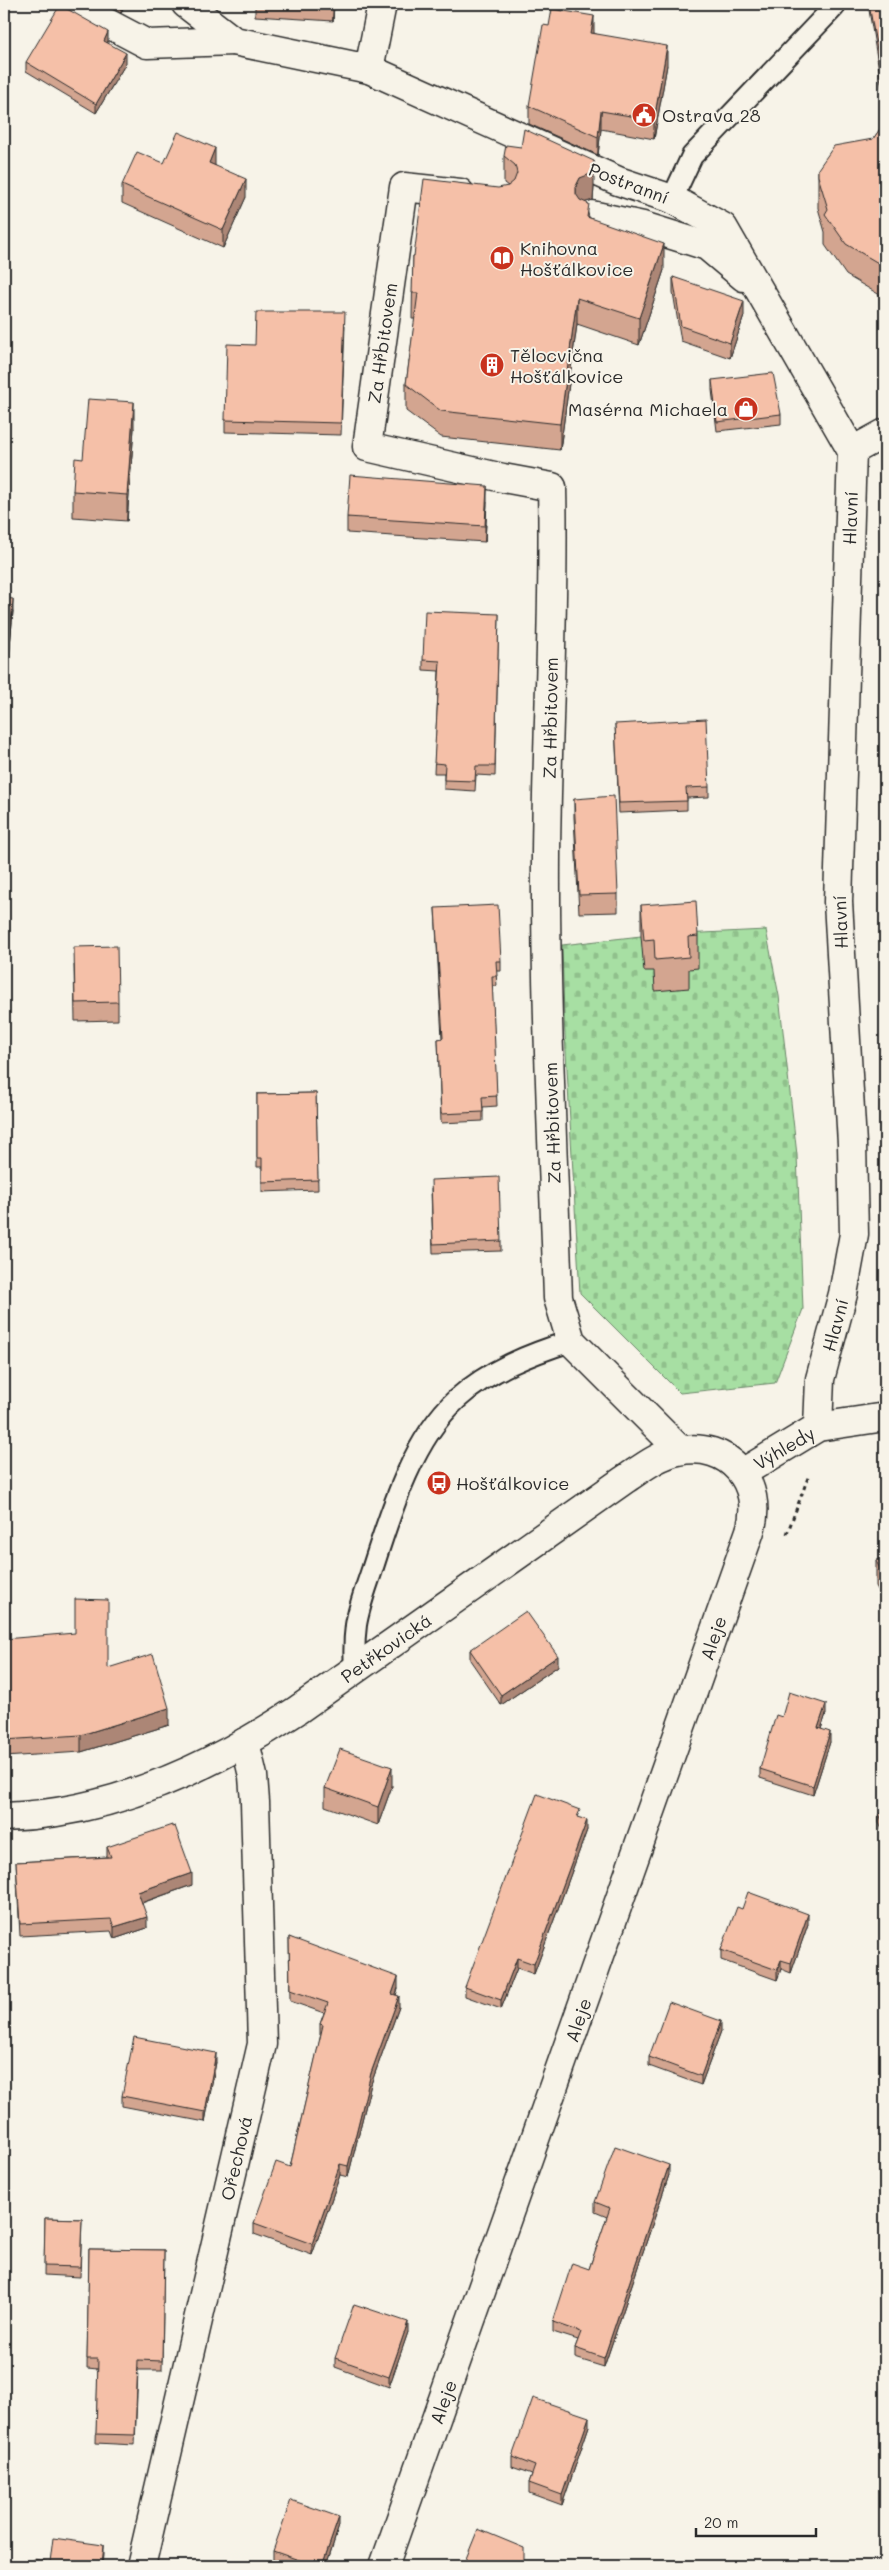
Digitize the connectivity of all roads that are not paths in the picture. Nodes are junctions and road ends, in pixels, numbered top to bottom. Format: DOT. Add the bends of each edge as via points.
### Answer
graph roads {
  1 [pos="71,4"];
  2 [pos="186,4"];
  3 [pos="382,4"];
  4 [pos="834,7"];
  5 [pos="234,41"];
  6 [pos="369,69"];
  7 [pos="482,196"];
  8 [pos="672,199"];
  9 [pos="591,215"];
  10 [pos="756,287"];
  11 [pos="885,433"];
  12 [pos="852,451"];
  13 [pos="571,1341"];
  14 [pos="885,1417"];
  15 [pos="818,1427"];
  16 [pos="680,1450"];
  17 [pos="742,1472"];
  18 [pos="355,1670"];
  19 [pos="245,1742"];
  20 [pos="4,1817"];
  21 [pos="141,2566"];
  22 [pos="384,2566"];
  1 -- 5 [label="street" via="147,44"];
  2 -- 5 [label="street, Postranní"];
  3 -- 6 [label="street"];
  4 -- 8 [label="lane" via="692,156"];
  5 -- 6 [label="street, Postranní"];
  6 -- 8 [label="street, Postranní" via="618,181"];
  7 -- 13 [label="street, Za Hřbitovem" via="404,187 367,447 552,487 554,550 546,853 547,940 558,1298"];
  8 -- 10 [label="street, Postranní" via="722,227"];
  9 -- 10 [label="street" via="643,226 707,246"];
  10 -- 12 [label="street, Postranní"];
  11 -- 12 [label="street"];
  12 -- 15 [label="street, Hlavní" via="838,902 854,1234 843,1294 820,1379"];
  13 -- 16 [label="street, Za Hřbitovem"];
  13 -- 18 [label="lane" via="533,1353 493,1372 457,1399 435,1423 414,1460 376,1558 356,1624"];
  14 -- 15 [label="street, Výhledy"];
  15 -- 17 [label="street, Výhledy"];
  16 -- 17 [label="street, Petřkovická" via="698,1448 714,1451"];
  16 -- 18 [label="street, Petřkovická" via="624,1480"];
  17 -- 22 [label="street, Aleje" via="754,1501 752,1526"];
  18 -- 19 [label="street, Petřkovická"];
  19 -- 20 [label="street, Petřkovická" via="195,1768 108,1801 64,1812"];
  19 -- 21 [label="street, Ořechová" via="255,1802 262,2044"];
}
